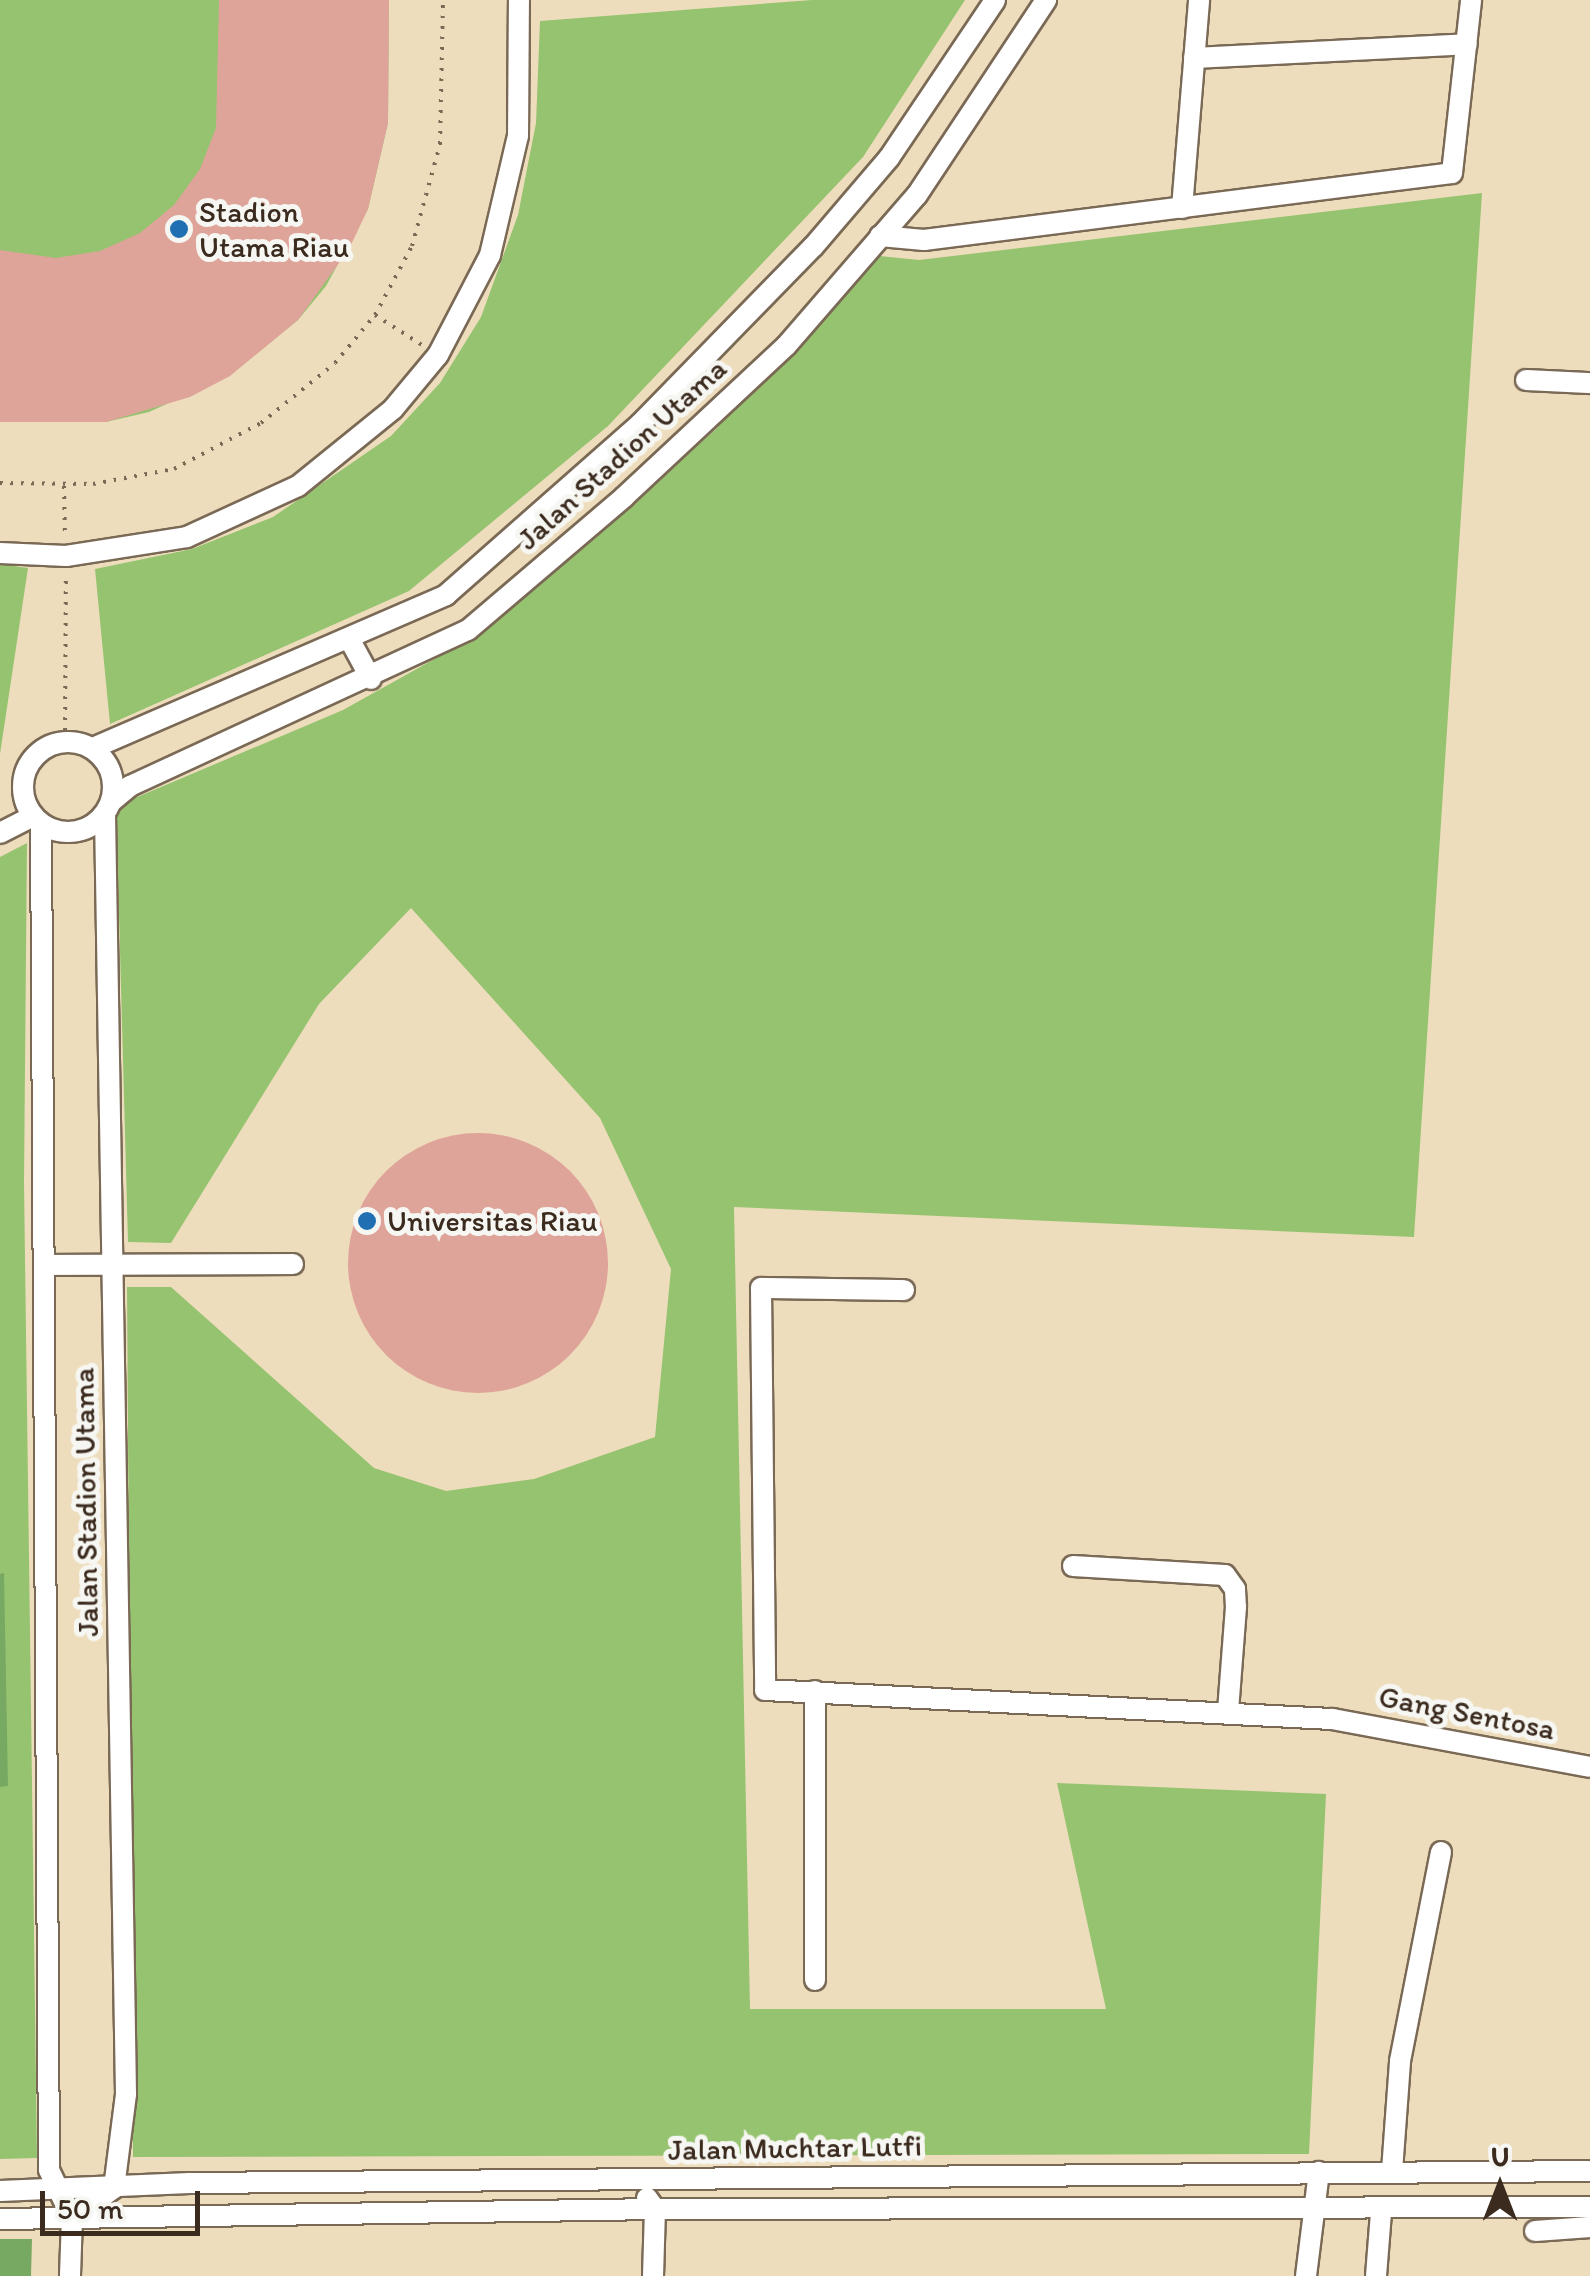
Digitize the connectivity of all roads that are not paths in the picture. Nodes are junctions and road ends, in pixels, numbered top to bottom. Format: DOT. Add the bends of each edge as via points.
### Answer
graph roads {
  1 [pos="519,0"];
  2 [pos="995,0"];
  3 [pos="1046,0"];
  4 [pos="1199,0"];
  5 [pos="1471,0"];
  6 [pos="1466,44"];
  7 [pos="1194,58"];
  8 [pos="1182,208"];
  9 [pos="880,236"];
  10 [pos="1526,380"];
  11 [pos="1590,383"];
  12 [pos="0,554"];
  13 [pos="351,642"];
  14 [pos="371,679"];
  15 [pos="94,748"];
  16 [pos="23,780"];
  17 [pos="0,790"];
  18 [pos="108,807"];
  19 [pos="37,821"];
  20 [pos="0,833"];
  21 [pos="293,1264"];
  22 [pos="44,1265"];
  23 [pos="112,1265"];
  24 [pos="904,1290"];
  25 [pos="1073,1566"];
  26 [pos="815,1691"];
  27 [pos="1228,1710"];
  28 [pos="1590,1767"];
  29 [pos="1442,1852"];
  30 [pos="815,1980"];
  31 [pos="1392,2171"];
  32 [pos="1590,2171"];
  33 [pos="1319,2172"];
  34 [pos="634,2180"];
  35 [pos="114,2188"];
  36 [pos="58,2190"];
  37 [pos="0,2191"];
  38 [pos="1590,2208"];
  39 [pos="655,2209"];
  40 [pos="1316,2212"];
  41 [pos="1382,2212"];
  42 [pos="72,2218"];
  43 [pos="0,2219"];
  44 [pos="1590,2228"];
  45 [pos="1535,2231"];
  46 [pos="70,2276"];
  47 [pos="653,2276"];
  48 [pos="1306,2276"];
  49 [pos="1376,2276"];
  1 -- 12 [label="street" via="518,136 508,196 490,254 438,355 393,409 298,486 187,537 66,556"];
  2 -- 13 [label="street, Jalan Stadion Utama" via="889,158 813,248 640,424 446,596"];
  3 -- 9 [label="street, Jalan Stadion Utama" via="917,196"];
  4 -- 7 [label="street"];
  5 -- 6 [label="street"];
  6 -- 7 [label="street"];
  6 -- 8 [label="street" via="1452,172"];
  7 -- 8 [label="street"];
  8 -- 9 [label="street" via="924,240"];
  9 -- 14 [label="street, Jalan Stadion Utama" via="786,346 624,498 468,630"];
  10 -- 11 [label="street"];
  13 -- 14 [label="street"];
  13 -- 15 [label="street, Jalan Stadion Utama"];
  14 -- 18 [label="street, Jalan Stadion Utama" via="138,782"];
  15 -- 16 [label="street" via="65,741 38,752"];
  15 -- 18 [label="street" via="112,772"];
  16 -- 17 [label="street"];
  16 -- 19 [label="street"];
  18 -- 19 [label="street" via="80,830"];
  18 -- 23 [label="street, Jalan Stadion Utama"];
  19 -- 20 [label="street"];
  19 -- 22 [label="street, Jalan Stadion Utama"];
  21 -- 23 [label="street"];
  22 -- 23 [label="street"];
  22 -- 36 [label="street, Jalan Stadion Utama" via="48,2170"];
  23 -- 35 [label="street, Jalan Stadion Utama" via="126,2094"];
  24 -- 26 [label="street, Gang Sentosa" via="761,1288 765,1690"];
  25 -- 27 [label="street" via="1225,1575 1235,1588 1236,1607"];
  26 -- 27 [label="street, Gang Sentosa"];
  26 -- 30 [label="street"];
  27 -- 28 [label="street, Gang Sentosa" via="1332,1719"];
  29 -- 31 [label="street" via="1400,2062"];
  31 -- 32 [label="street, Jalan Muchtar Lutfi"];
  31 -- 33 [label="street, Jalan Muchtar Lutfi"];
  33 -- 34 [label="street, Jalan Muchtar Lutfi"];
  33 -- 40 [label="street"];
  34 -- 35 [label="street, Jalan Muchtar Lutfi"];
  34 -- 39 [label="street"];
  35 -- 36 [label="street, Jalan Muchtar Lutfi"];
  35 -- 42 [label="street"];
  36 -- 37 [label="street, Jalan Muchtar Lutfi"];
  36 -- 42 [label="street, Jalan Stadion Utama"];
  38 -- 41 [label="street, Jalan Muchtar Lutfi"];
  39 -- 40 [label="street, Jalan Muchtar Lutfi"];
  39 -- 42 [label="street, Jalan Muchtar Lutfi"];
  39 -- 47 [label="street"];
  40 -- 41 [label="street, Jalan Muchtar Lutfi"];
  40 -- 48 [label="street"];
  41 -- 49 [label="street"];
  42 -- 43 [label="street, Jalan Muchtar Lutfi"];
  42 -- 46 [label="street"];
  44 -- 45 [label="street"];
}
